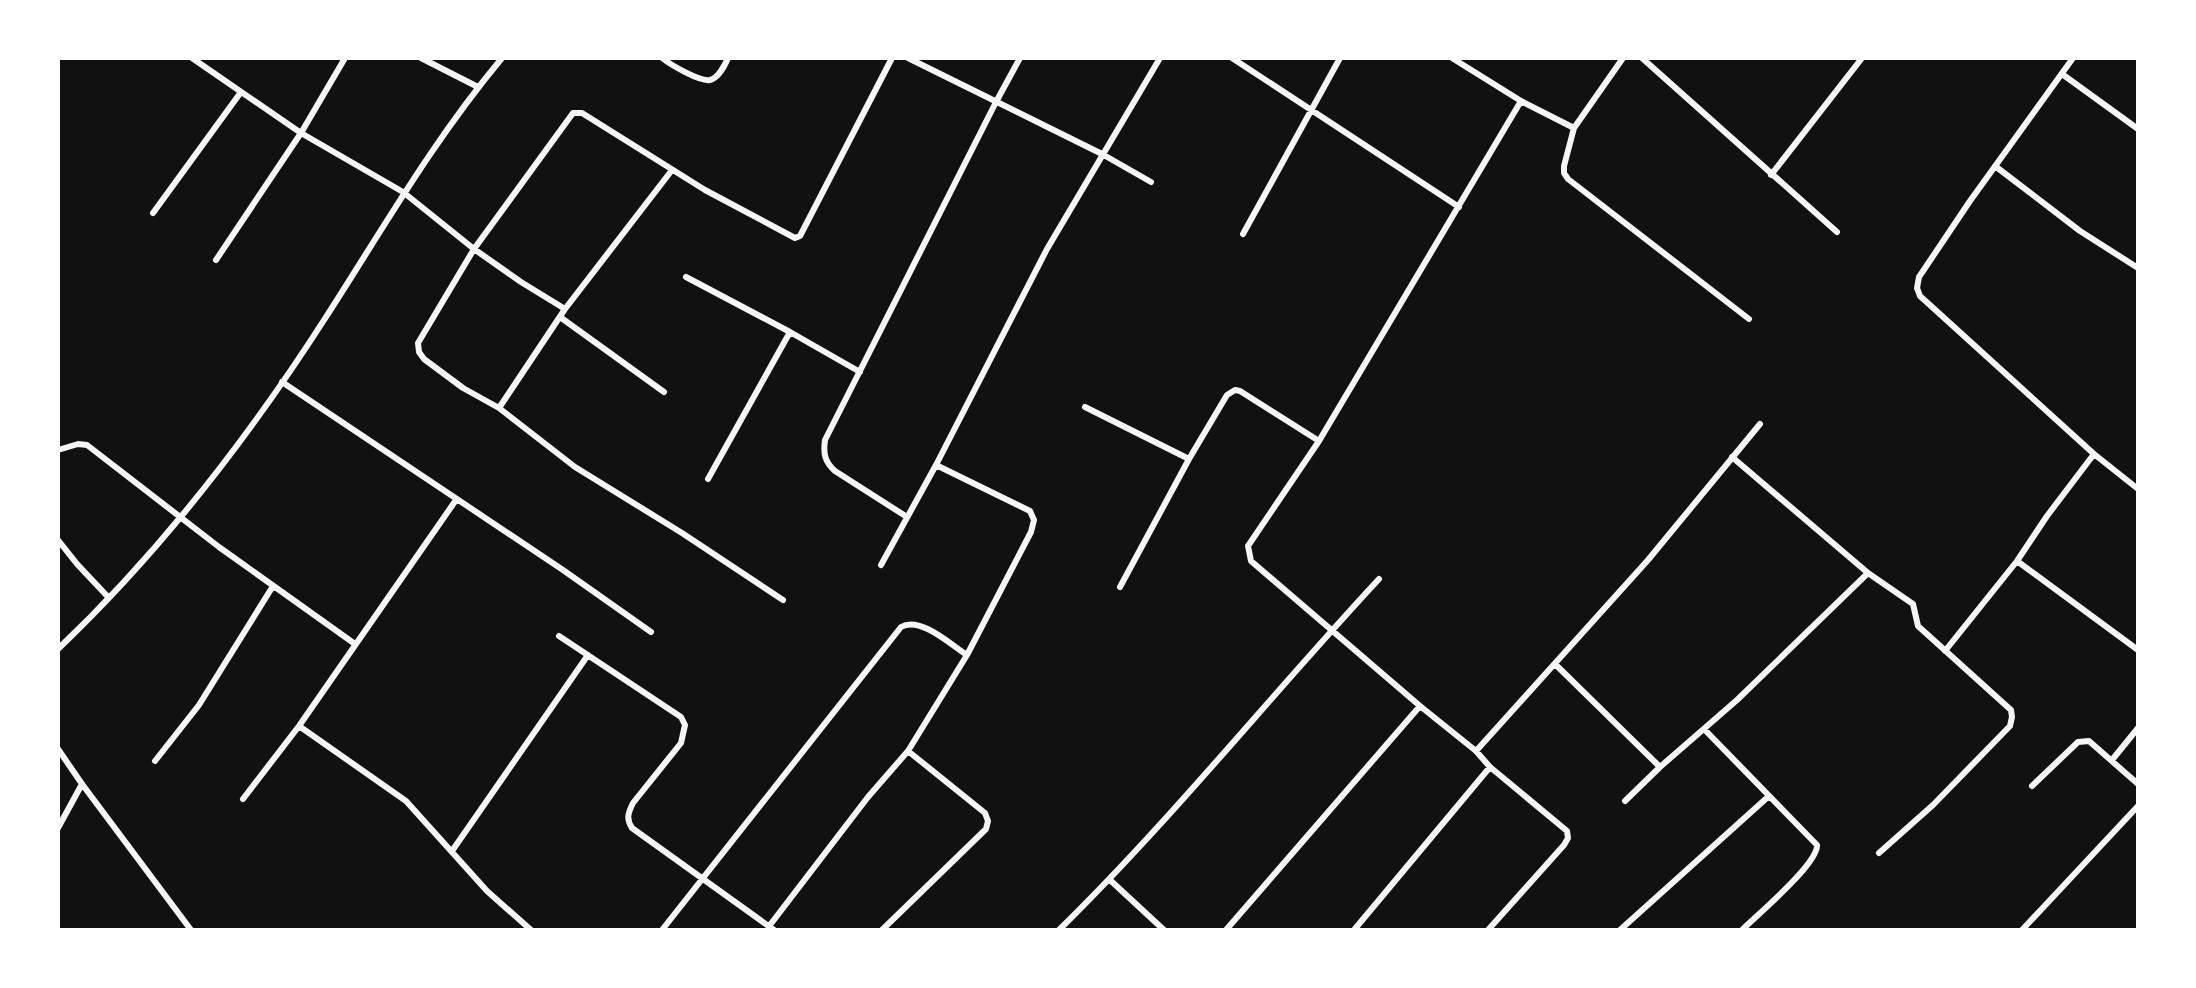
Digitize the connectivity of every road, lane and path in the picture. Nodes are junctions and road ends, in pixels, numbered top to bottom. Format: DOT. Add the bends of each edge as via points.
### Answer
graph roads {
  1 [pos="192,58"];
  2 [pos="345,58"];
  3 [pos="422,58"];
  4 [pos="502,58"];
  5 [pos="662,58"];
  6 [pos="728,58"];
  7 [pos="892,58"];
  8 [pos="908,58"];
  9 [pos="1020,58"];
  10 [pos="1160,58"];
  11 [pos="1232,58"];
  12 [pos="1340,58"];
  13 [pos="1452,58"];
  14 [pos="1623,58"];
  15 [pos="1642,58"];
  16 [pos="1862,58"];
  17 [pos="2073,58"];
  18 [pos="2062,74"];
  19 [pos="478,87"];
  20 [pos="241,92"];
  21 [pos="1521,101"];
  22 [pos="996,102"];
  23 [pos="1311,109"];
  24 [pos="1574,128"];
  25 [pos="2138,129"];
  26 [pos="301,133"];
  27 [pos="1102,154"];
  28 [pos="1995,166"];
  29 [pos="672,170"];
  30 [pos="1771,175"];
  31 [pos="1151,182"];
  32 [pos="403,192"];
  33 [pos="1459,207"];
  34 [pos="153,213"];
  35 [pos="1837,232"];
  36 [pos="1243,234"];
  37 [pos="474,249"];
  38 [pos="216,260"];
  39 [pos="2138,268"];
  40 [pos="686,278"];
  41 [pos="565,309"];
  42 [pos="560,317"];
  43 [pos="1749,319"];
  44 [pos="790,332"];
  45 [pos="860,372"];
  46 [pos="282,382"];
  47 [pos="664,392"];
  48 [pos="1085,407"];
  49 [pos="499,408"];
  50 [pos="1760,424"];
  51 [pos="1319,441"];
  52 [pos="58,450"];
  53 [pos="2094,454"];
  54 [pos="1732,457"];
  55 [pos="1189,459"];
  56 [pos="936,465"];
  57 [pos="708,479"];
  58 [pos="2138,489"];
  59 [pos="456,500"];
  60 [pos="182,517"];
  61 [pos="907,517"];
  62 [pos="58,540"];
  63 [pos="2017,561"];
  64 [pos="881,565"];
  65 [pos="1868,573"];
  66 [pos="1379,579"];
  67 [pos="273,585"];
  68 [pos="1120,587"];
  69 [pos="109,598"];
  70 [pos="783,600"];
  71 [pos="1331,630"];
  72 [pos="651,632"];
  73 [pos="560,636"];
  74 [pos="355,644"];
  75 [pos="58,649"];
  76 [pos="2138,650"];
  77 [pos="1945,651"];
  78 [pos="588,655"];
  79 [pos="966,655"];
  80 [pos="1556,664"];
  81 [pos="1420,706"];
  82 [pos="298,726"];
  83 [pos="2138,728"];
  84 [pos="1704,729"];
  85 [pos="58,749"];
  86 [pos="908,751"];
  87 [pos="1476,751"];
  88 [pos="155,760"];
  89 [pos="2112,760"];
  90 [pos="1490,767"];
  91 [pos="1660,767"];
  92 [pos="82,784"];
  93 [pos="2138,784"];
  94 [pos="2032,786"];
  95 [pos="1769,796"];
  96 [pos="243,799"];
  97 [pos="1625,801"];
  98 [pos="2138,806"];
  99 [pos="58,828"];
  100 [pos="452,851"];
  101 [pos="1879,853"];
  102 [pos="702,879"];
  103 [pos="1110,880"];
  104 [pos="772,927"];
  105 [pos="187,928"];
  106 [pos="531,930"];
  107 [pos="662,930"];
  108 [pos="882,930"];
  109 [pos="1059,930"];
  110 [pos="1164,930"];
  111 [pos="1226,930"];
  112 [pos="1354,930"];
  113 [pos="1488,930"];
  114 [pos="1620,930"];
  115 [pos="1742,930"];
  116 [pos="2022,930"];
  1 -- 20 [label="street"];
  2 -- 26 [label="street"];
  3 -- 19 [label="street"];
  4 -- 19 [label="street"];
  5 -- 6 [label="street" via="710,80"];
  7 -- 29 [label="street" via="800,236 787,236"];
  8 -- 22 [label="street"];
  9 -- 22 [label="street"];
  10 -- 27 [label="street"];
  11 -- 23 [label="street"];
  12 -- 23 [label="street"];
  13 -- 21 [label="street"];
  14 -- 24 [label="street"];
  15 -- 30 [label="street"];
  16 -- 30 [label="street"];
  17 -- 18 [label="street"];
  18 -- 25 [label="street"];
  18 -- 28 [label="street"];
  19 -- 32 [label="street"];
  20 -- 26 [label="street"];
  20 -- 34 [label="street"];
  21 -- 24 [label="street"];
  21 -- 33 [label="street"];
  22 -- 27 [label="street"];
  22 -- 45 [label="street"];
  23 -- 33 [label="street"];
  23 -- 36 [label="street"];
  24 -- 43 [label="street" via="1564,166 1568,179"];
  26 -- 32 [label="street"];
  26 -- 38 [label="street"];
  27 -- 31 [label="street"];
  27 -- 56 [label="street" via="1030,281"];
  28 -- 39 [label="street" via="2080,231"];
  28 -- 53 [label="street" via="1919,278 1917,288 1920,296"];
  29 -- 37 [label="street" via="582,113 573,112"];
  29 -- 41 [label="street"];
  30 -- 35 [label="street"];
  32 -- 37 [label="street"];
  32 -- 46 [label="street"];
  33 -- 51 [label="street"];
  37 -- 41 [label="street"];
  37 -- 49 [label="street" via="421,336 419,352 463,388"];
  40 -- 44 [label="street"];
  41 -- 42 [label="street"];
  42 -- 47 [label="street"];
  42 -- 49 [label="street"];
  44 -- 45 [label="street"];
  44 -- 57 [label="street"];
  45 -- 61 [label="street" via="825,440 827,464"];
  46 -- 59 [label="street"];
  46 -- 60 [label="street"];
  48 -- 55 [label="street"];
  49 -- 70 [label="street" via="575,467"];
  50 -- 54 [label="street"];
  51 -- 55 [label="street" via="1235,390 1227,395"];
  51 -- 71 [label="street" via="1248,546 1251,561"];
  52 -- 60 [label="street" via="78,444 87,446"];
  53 -- 58 [label="street"];
  53 -- 63 [label="street"];
  54 -- 65 [label="street"];
  54 -- 80 [label="street"];
  55 -- 68 [label="street"];
  56 -- 61 [label="street"];
  56 -- 79 [label="street" via="1030,511 1034,520"];
  59 -- 72 [label="street"];
  59 -- 74 [label="street"];
  60 -- 67 [label="street"];
  60 -- 69 [label="street"];
  61 -- 64 [label="street"];
  62 -- 69 [label="street"];
  63 -- 76 [label="street"];
  63 -- 77 [label="street"];
  65 -- 77 [label="street" via="1913,604 1917,623"];
  65 -- 84 [label="street"];
  66 -- 71 [label="street"];
  67 -- 74 [label="street"];
  67 -- 88 [label="street" via="199,705"];
  69 -- 75 [label="street"];
  71 -- 81 [label="street"];
  71 -- 103 [label="street"];
  73 -- 78 [label="street"];
  74 -- 82 [label="street"];
  77 -- 101 [label="street" via="2010,710 2010,726 1933,805"];
  78 -- 100 [label="street"];
  78 -- 102 [label="street" via="681,717 685,725 681,743 633,803 628,821 632,828"];
  79 -- 86 [label="street"];
  79 -- 102 [label="street" via="923,626 901,627"];
  80 -- 87 [label="street"];
  80 -- 91 [label="street"];
  81 -- 87 [label="street"];
  81 -- 111 [label="street"];
  82 -- 96 [label="street"];
  82 -- 100 [label="street" via="406,801"];
  83 -- 89 [label="street"];
  84 -- 91 [label="street"];
  84 -- 95 [label="street"];
  85 -- 92 [label="street"];
  86 -- 104 [label="street" via="868,797"];
  86 -- 108 [label="street" via="985,813 988,821 986,829"];
  87 -- 90 [label="street"];
  89 -- 93 [label="street"];
  89 -- 94 [label="street" via="2090,741 2078,742"];
  90 -- 112 [label="street"];
  90 -- 113 [label="street" via="1567,831 1568,838"];
  91 -- 97 [label="street"];
  92 -- 99 [label="street"];
  92 -- 105 [label="street"];
  95 -- 114 [label="street"];
  95 -- 115 [label="street" via="1817,845 1817,850 1806,868"];
  98 -- 116 [label="street"];
  100 -- 106 [label="street" via="487,891"];
  102 -- 104 [label="street"];
  102 -- 107 [label="street"];
  103 -- 109 [label="street"];
  103 -- 110 [label="street"];
}
